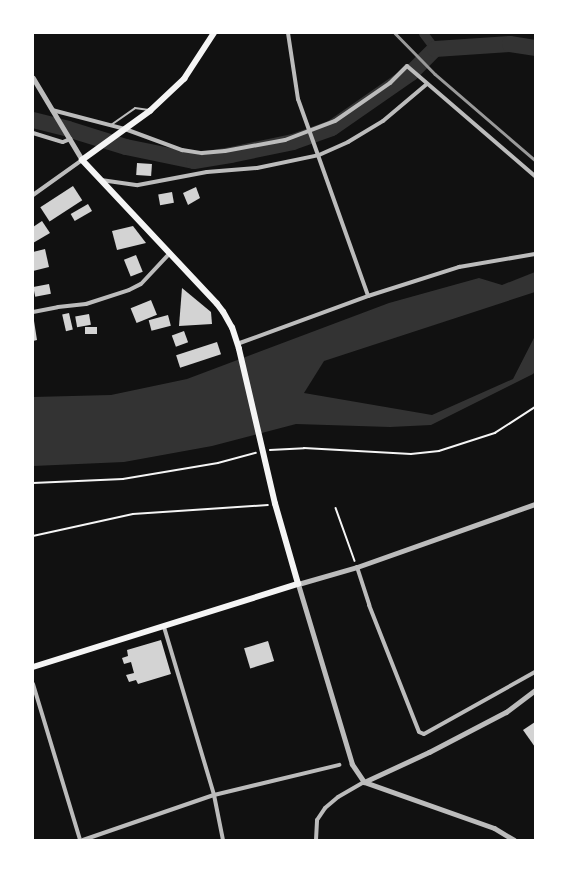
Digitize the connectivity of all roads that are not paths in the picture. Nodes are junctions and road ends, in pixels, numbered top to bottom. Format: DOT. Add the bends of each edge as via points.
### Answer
graph roads {
  1 [pos="214,33"];
  2 [pos="288,33"];
  3 [pos="33,78"];
  4 [pos="427,84"];
  5 [pos="52,110"];
  6 [pos="150,111"];
  7 [pos="110,126"];
  8 [pos="125,130"];
  9 [pos="309,131"];
  10 [pos="33,133"];
  11 [pos="70,139"];
  12 [pos="318,153"];
  13 [pos="82,160"];
  14 [pos="535,176"];
  15 [pos="100,180"];
  16 [pos="33,195"];
  17 [pos="170,254"];
  18 [pos="535,254"];
  19 [pos="368,296"];
  20 [pos="33,312"];
  21 [pos="238,347"];
  22 [pos="535,504"];
  23 [pos="357,567"];
  24 [pos="298,584"];
  25 [pos="164,627"];
  26 [pos="33,667"];
  27 [pos="535,672"];
  28 [pos="33,684"];
  29 [pos="535,690"];
  30 [pos="339,765"];
  31 [pos="364,782"];
  32 [pos="214,795"];
  33 [pos="82,840"];
  34 [pos="223,840"];
  35 [pos="316,840"];
  36 [pos="514,840"];
  1 -- 6 [label="main road" via="184,79"];
  2 -- 9 [label="street" via="295,87"];
  3 -- 5 [label="street"];
  4 -- 9 [label="street" via="407,66 390,83 355,109 335,121"];
  4 -- 12 [label="street" via="384,121 348,142"];
  4 -- 14 [label="street"];
  5 -- 7 [label="street"];
  5 -- 11 [label="street"];
  6 -- 7 [label="lane" via="135,108"];
  6 -- 8 [label="main road"];
  7 -- 8 [label="street"];
  8 -- 9 [label="street" via="182,150 202,153 261,146"];
  8 -- 13 [label="main road"];
  9 -- 12 [label="street"];
  10 -- 11 [label="street" via="63,142"];
  11 -- 13 [label="street"];
  12 -- 15 [label="street" via="257,168 207,172 138,185"];
  12 -- 19 [label="street"];
  13 -- 15 [label="main road"];
  13 -- 16 [label="street"];
  15 -- 17 [label="main road"];
  17 -- 20 [label="street" via="141,284 129,290 86,304"];
  17 -- 21 [label="main road" via="224,312"];
  18 -- 19 [label="street" via="459,267"];
  19 -- 21 [label="street"];
  21 -- 24 [label="main road" via="275,504"];
  22 -- 23 [label="street"];
  23 -- 24 [label="street"];
  23 -- 27 [label="street" via="418,732 424,734"];
  24 -- 25 [label="main road"];
  24 -- 31 [label="street" via="352,764"];
  25 -- 26 [label="main road"];
  25 -- 32 [label="street"];
  28 -- 33 [label="street"];
  29 -- 31 [label="street" via="506,712 430,752"];
  30 -- 32 [label="street"];
  31 -- 35 [label="street" via="325,808 317,820"];
  31 -- 36 [label="street" via="494,828"];
  32 -- 33 [label="street"];
  32 -- 34 [label="street"];
}
